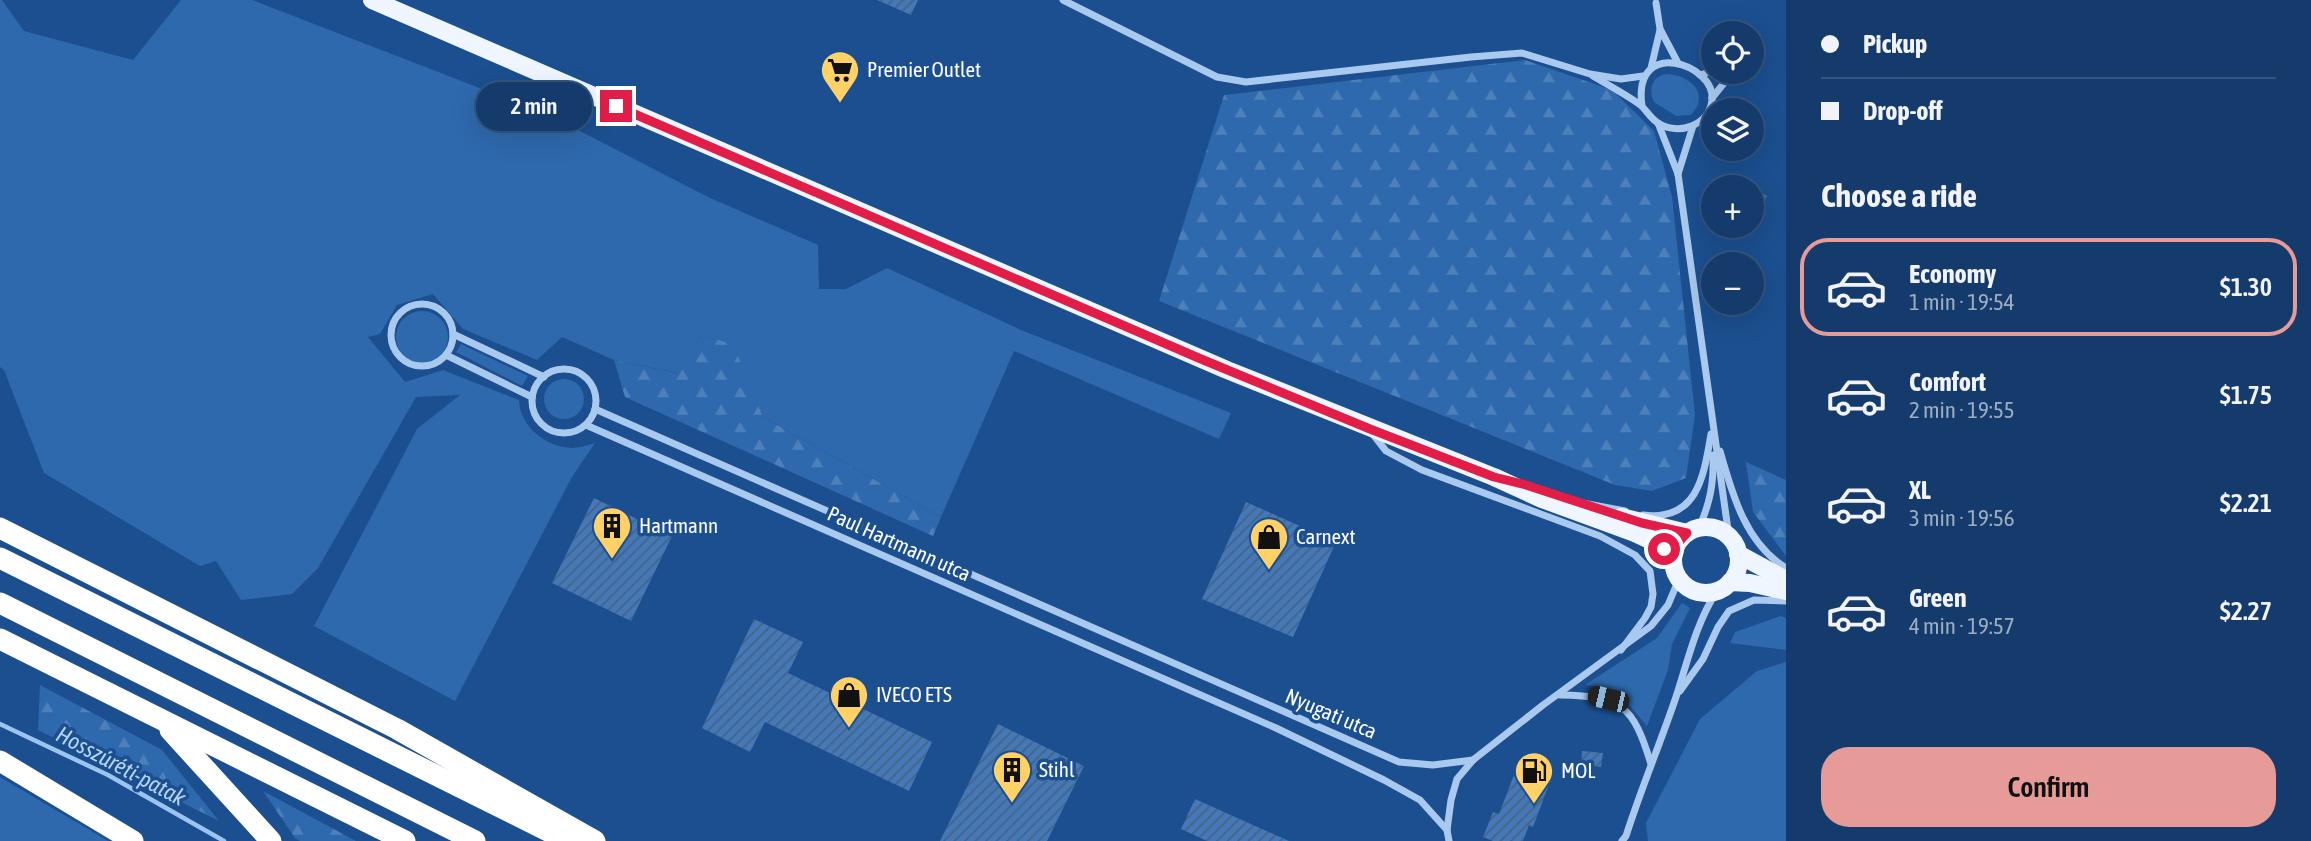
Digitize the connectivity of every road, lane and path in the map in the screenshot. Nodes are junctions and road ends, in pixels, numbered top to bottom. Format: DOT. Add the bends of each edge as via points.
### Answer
graph roads {
  1 [pos="372,0"];
  2 [pos="1063,0"];
  3 [pos="1656,3"];
  4 [pos="1660,29"];
  5 [pos="1678,64"];
  6 [pos="1651,68"];
  7 [pos="1590,74"];
  8 [pos="1700,75"];
  9 [pos="1643,76"];
  10 [pos="1723,84"];
  11 [pos="1712,97"];
  12 [pos="1642,106"];
  13 [pos="1658,123"];
  14 [pos="1693,126"];
  15 [pos="1678,174"];
  16 [pos="453,334"];
  17 [pos="446,355"];
  18 [pos="544,377"];
  19 [pos="532,397"];
  20 [pos="595,409"];
  21 [pos="586,425"];
  22 [pos="1713,427"];
  23 [pos="1370,429"];
  24 [pos="1494,477"];
  25 [pos="1577,502"];
  26 [pos="0,528"];
  27 [pos="1693,530"];
  28 [pos="1729,537"];
  29 [pos="1738,554"];
  30 [pos="1673,556"];
  31 [pos="0,558"];
  32 [pos="1786,568"];
  33 [pos="1677,576"];
  34 [pos="1786,580"];
  35 [pos="1723,586"];
  36 [pos="1786,591"];
  37 [pos="1786,601"];
  38 [pos="0,603"];
  39 [pos="0,639"];
  40 [pos="1621,650"];
  41 [pos="1182,667"];
  42 [pos="1198,694"];
  43 [pos="1560,695"];
  44 [pos="1676,697"];
  45 [pos="156,717"];
  46 [pos="1473,760"];
  47 [pos="0,761"];
  48 [pos="1651,765"];
  49 [pos="1447,830"];
  50 [pos="1625,839"];
  51 [pos="133,841"];
  52 [pos="271,841"];
  53 [pos="405,841"];
  54 [pos="475,841"];
  55 [pos="568,841"];
  56 [pos="595,841"];
  57 [pos="1449,841"];
  1 -- 23 [label="main road"];
  2 -- 7 [label="street" via="1217,77 1246,82 1522,54"];
  3 -- 4 [label="street"];
  4 -- 5 [label="street"];
  4 -- 6 [label="street"];
  5 -- 6 [label="street"];
  5 -- 8 [label="street"];
  6 -- 9 [label="street"];
  7 -- 9 [label="street" via="1622,79"];
  7 -- 12 [label="street"];
  8 -- 11 [label="street"];
  9 -- 12 [label="street" via="1639,90"];
  10 -- 11 [label="street"];
  11 -- 14 [label="street" via="1707,113"];
  12 -- 13 [label="street"];
  13 -- 14 [label="street" via="1678,130"];
  13 -- 15 [label="street"];
  14 -- 15 [label="street"];
  15 -- 22 [label="street"];
  16 -- 17 [label="street"];
  16 -- 17 [label="street" via="450,320 432,305 412,305 395,318 391,344 403,361 420,367"];
  16 -- 18 [label="street"];
  17 -- 19 [label="street"];
  18 -- 19 [label="street"];
  18 -- 20 [label="street" via="562,370 580,374 595,394"];
  19 -- 21 [label="street" via="536,417 547,428 571,433"];
  20 -- 21 [label="street"];
  20 -- 41 [label="street, Paul Hartmann utca"];
  21 -- 42 [label="street, Paul Hartmann utca"];
  22 -- 25 [label="street" via="1703,478 1693,498 1671,512 1649,516"];
  22 -- 27 [label="street" via="1714,483 1709,505"];
  22 -- 28 [label="street"];
  22 -- 32 [label="street" via="1746,524 1761,546"];
  23 -- 24 [label="main road"];
  23 -- 40 [label="street" via="1386,450 1413,466 1600,536 1635,555 1650,571 1653,594 1645,618"];
  24 -- 25 [label="main road"];
  24 -- 30 [label="main road" via="1634,533"];
  25 -- 27 [label="main road" via="1642,523"];
  26 -- 56 [label="highway" via="397,729"];
  27 -- 28 [label="main road" via="1715,529"];
  27 -- 30 [label="main road" via="1678,543"];
  28 -- 29 [label="main road"];
  29 -- 34 [label="main road"];
  29 -- 35 [label="main road" via="1737,569"];
  30 -- 33 [label="main road"];
  31 -- 55 [label="highway"];
  33 -- 35 [label="main road" via="1695,591"];
  33 -- 40 [label="street" via="1673,596 1661,615"];
  35 -- 36 [label="main road" via="1750,583"];
  35 -- 44 [label="street" via="1698,625"];
  37 -- 44 [label="street" via="1754,600 1729,611"];
  38 -- 54 [label="highway"];
  39 -- 45 [label="highway"];
  40 -- 43 [label="street"];
  41 -- 46 [label="street, Nyugati utca" via="1399,762 1433,765"];
  42 -- 49 [label="street, Nyugati utca" via="1384,780 1420,800"];
  43 -- 46 [label="street"];
  43 -- 48 [label="street" via="1594,696 1620,706 1639,726"];
  44 -- 48 [label="street"];
  45 -- 52 [label="highway"];
  45 -- 53 [label="highway"];
  46 -- 49 [label="street" via="1457,779"];
  47 -- 51 [label="highway"];
  48 -- 50 [label="street"];
  49 -- 57 [label="street"];
}
